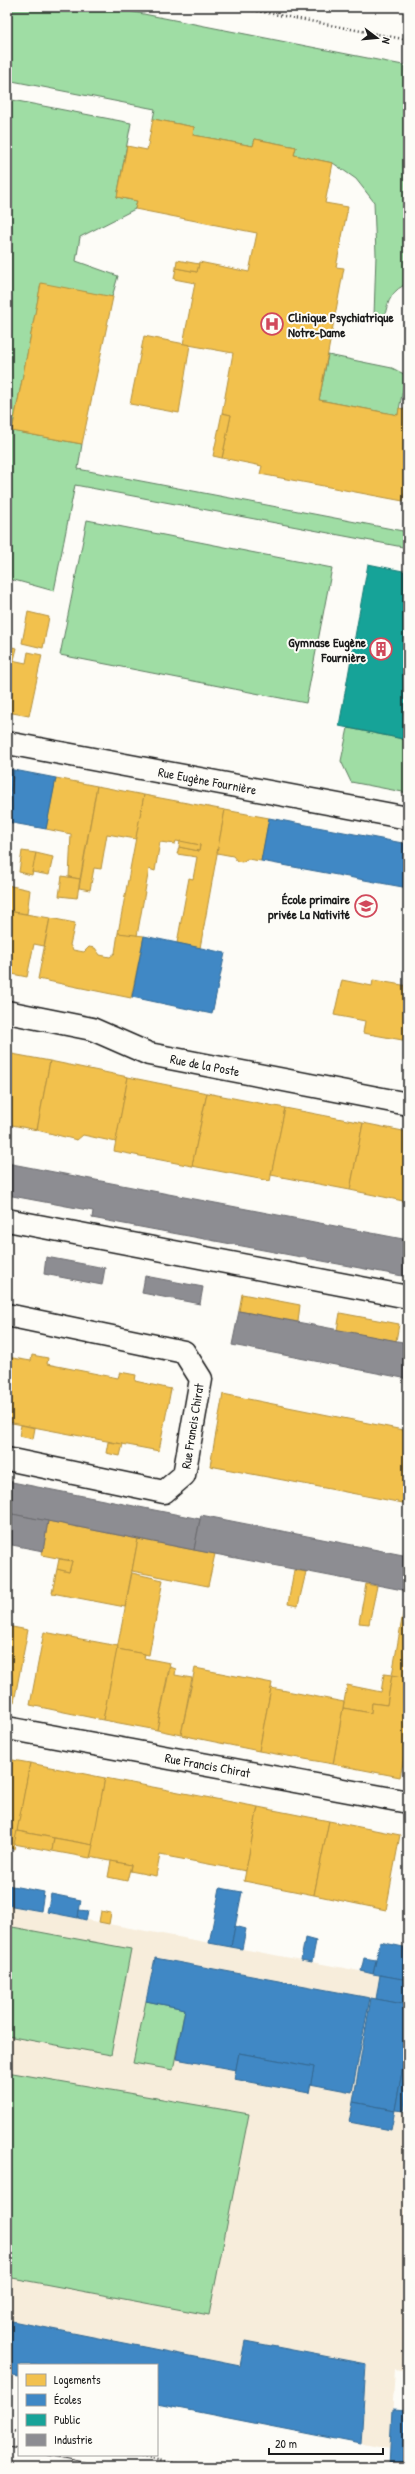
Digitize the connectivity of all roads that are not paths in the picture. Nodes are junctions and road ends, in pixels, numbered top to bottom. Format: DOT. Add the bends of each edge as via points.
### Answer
graph roads {
  1 [pos="7,743"];
  2 [pos="408,818"];
  3 [pos="7,1012"];
  4 [pos="408,1104"];
  5 [pos="7,1220"];
  6 [pos="408,1297"];
  7 [pos="7,1315"];
  8 [pos="7,1459"];
  9 [pos="7,1728"];
  10 [pos="408,1802"];
  1 -- 2 [label="street, Rue Eugène Fournière"];
  3 -- 4 [label="street, Rue de la Poste" via="92,1029 149,1054"];
  5 -- 6 [label="street"];
  7 -- 8 [label="street, Rue Francis Chirat" via="184,1352 201,1379 184,1475 164,1492"];
  9 -- 10 [label="street, Rue Francis Chirat"];
}
